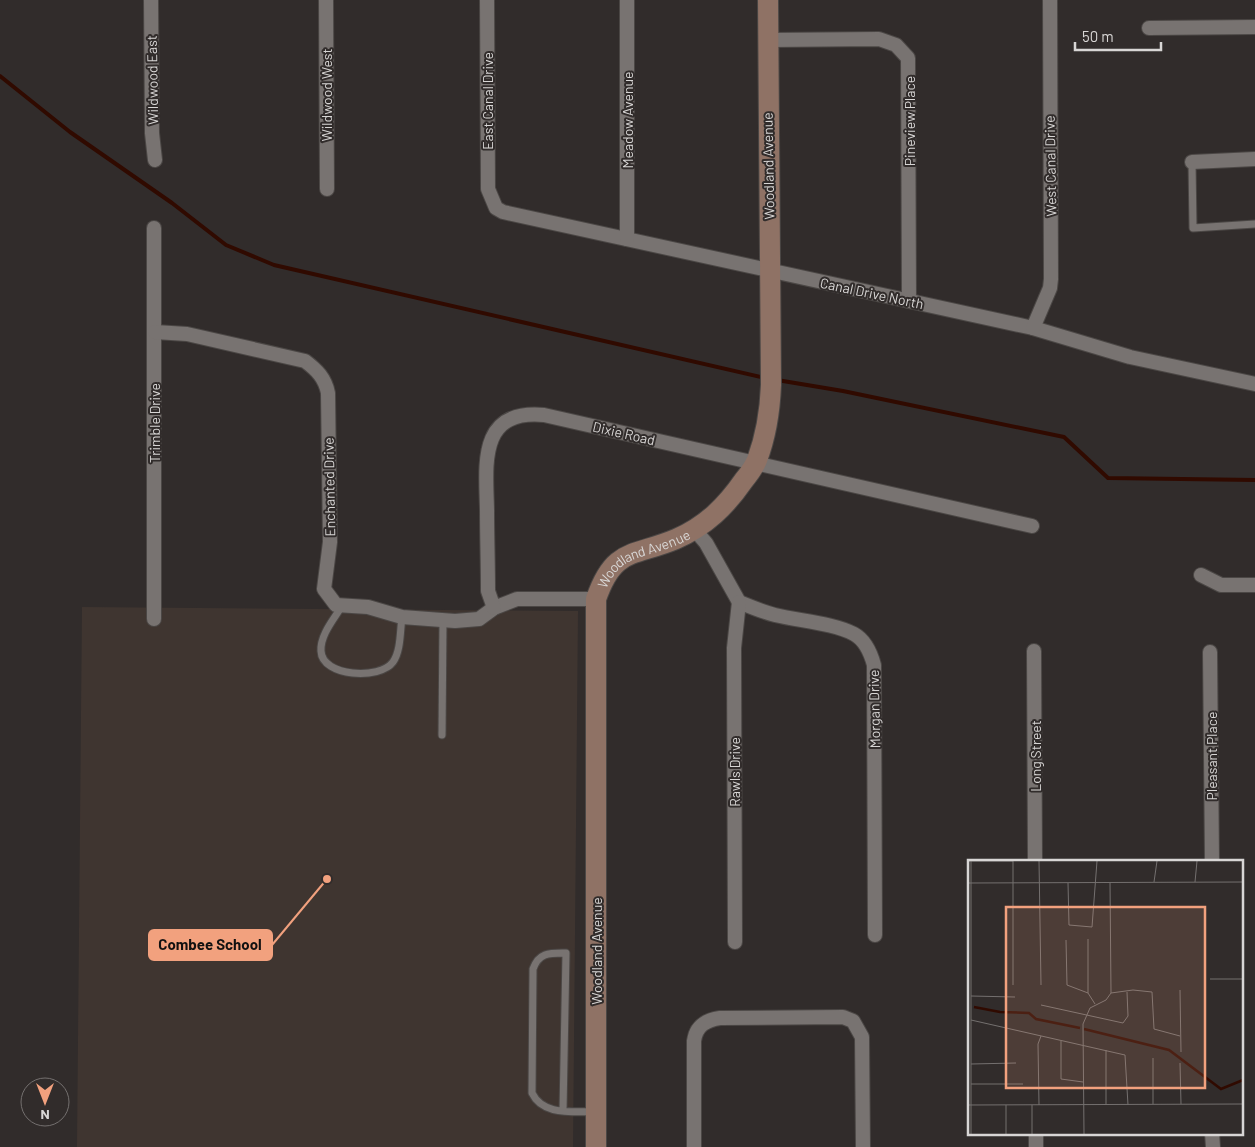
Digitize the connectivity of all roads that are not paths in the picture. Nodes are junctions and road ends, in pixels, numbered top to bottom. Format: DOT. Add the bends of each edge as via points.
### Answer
graph roads {
  1 [pos="151,0"];
  2 [pos="326,0"];
  3 [pos="487,0"];
  4 [pos="627,0"];
  5 [pos="768,0"];
  6 [pos="1050,0"];
  7 [pos="1255,27"];
  8 [pos="1149,28"];
  9 [pos="768,40"];
  10 [pos="1255,159"];
  11 [pos="155,160"];
  12 [pos="1192,162"];
  13 [pos="327,189"];
  14 [pos="492,201"];
  15 [pos="1255,224"];
  16 [pos="154,228"];
  17 [pos="627,240"];
  18 [pos="769,271"];
  19 [pos="909,301"];
  20 [pos="1033,328"];
  21 [pos="155,332"];
  22 [pos="1255,384"];
  23 [pos="756,462"];
  24 [pos="1032,526"];
  25 [pos="694,529"];
  26 [pos="1201,574"];
  27 [pos="1255,585"];
  28 [pos="596,599"];
  29 [pos="739,602"];
  30 [pos="342,606"];
  31 [pos="494,608"];
  32 [pos="402,617"];
  33 [pos="154,619"];
  34 [pos="443,621"];
  35 [pos="1034,651"];
  36 [pos="1210,652"];
  37 [pos="442,735"];
  38 [pos="1035,860"];
  39 [pos="1212,860"];
  40 [pos="875,935"];
  41 [pos="735,942"];
  42 [pos="563,1111"];
  43 [pos="596,1112"];
  44 [pos="1036,1134"];
  45 [pos="1212,1134"];
  46 [pos="596,1147"];
  47 [pos="694,1147"];
  48 [pos="863,1147"];
  49 [pos="1036,1147"];
  50 [pos="1212,1147"];
  1 -- 11 [label="street, Wildwood East"];
  2 -- 13 [label="street, Wildwood West"];
  3 -- 14 [label="street, East Canal Drive" via="488,189"];
  4 -- 17 [label="street, Meadow Avenue"];
  5 -- 9 [label="street, Woodland Avenue"];
  6 -- 20 [label="street, West Canal Drive" via="1051,279"];
  7 -- 8 [label="street"];
  9 -- 18 [label="street, Woodland Avenue"];
  9 -- 19 [label="street, Pineview Place" via="879,39 896,45 908,58"];
  10 -- 12 [label="street"];
  12 -- 15 [label="lane" via="1193,228"];
  14 -- 17 [label="street, Canal Drive North" via="503,212"];
  16 -- 21 [label="street, Trimble Drive"];
  17 -- 18 [label="street, Canal Drive North"];
  18 -- 19 [label="street, Canal Drive North"];
  18 -- 23 [label="street, Woodland Avenue" via="771,379 767,427"];
  19 -- 20 [label="street, Canal Drive North"];
  20 -- 22 [label="street, Canal Drive North" via="1130,358"];
  21 -- 30 [label="street, Enchanted Drive" via="187,334 305,361 320,374 328,394 330,542 324,589 336,605"];
  21 -- 33 [label="street, Trimble Drive"];
  23 -- 24 [label="street, Dixie Road"];
  23 -- 25 [label="street, Woodland Avenue" via="724,506"];
  23 -- 31 [label="street, Dixie Road" via="544,415 531,413 509,420 493,435 486,458 488,591"];
  25 -- 28 [label="street, Woodland Avenue" via="676,539 622,557 607,574"];
  25 -- 29 [label="street" via="706,543"];
  26 -- 27 [label="street" via="1221,585"];
  28 -- 31 [label="street" via="517,599"];
  28 -- 43 [label="street, Woodland Avenue"];
  29 -- 40 [label="street, Morgan Drive" via="772,614 843,630 859,639 871,655 874,666"];
  29 -- 41 [label="street, Rawls Drive" via="734,648"];
  30 -- 32 [label="street" via="368,607"];
  30 -- 32 [label="lane" via="325,634 322,658 331,666 354,674 386,669 393,662"];
  31 -- 34 [label="street" via="479,619"];
  32 -- 34 [label="street"];
  34 -- 37 [label="lane"];
  35 -- 38 [label="street, Long Street"];
  36 -- 39 [label="street, Pleasant Place"];
  42 -- 42 [label="lane" via="566,954 554,953 544,954 533,969 532,1086 536,1100 551,1109"];
  42 -- 43 [label="lane"];
  43 -- 46 [label="street, Woodland Avenue"];
  44 -- 49 [label="street"];
  45 -- 50 [label="street"];
  47 -- 48 [label="street" via="695,1034 700,1026 710,1019 843,1017 853,1021 862,1037"];
}
